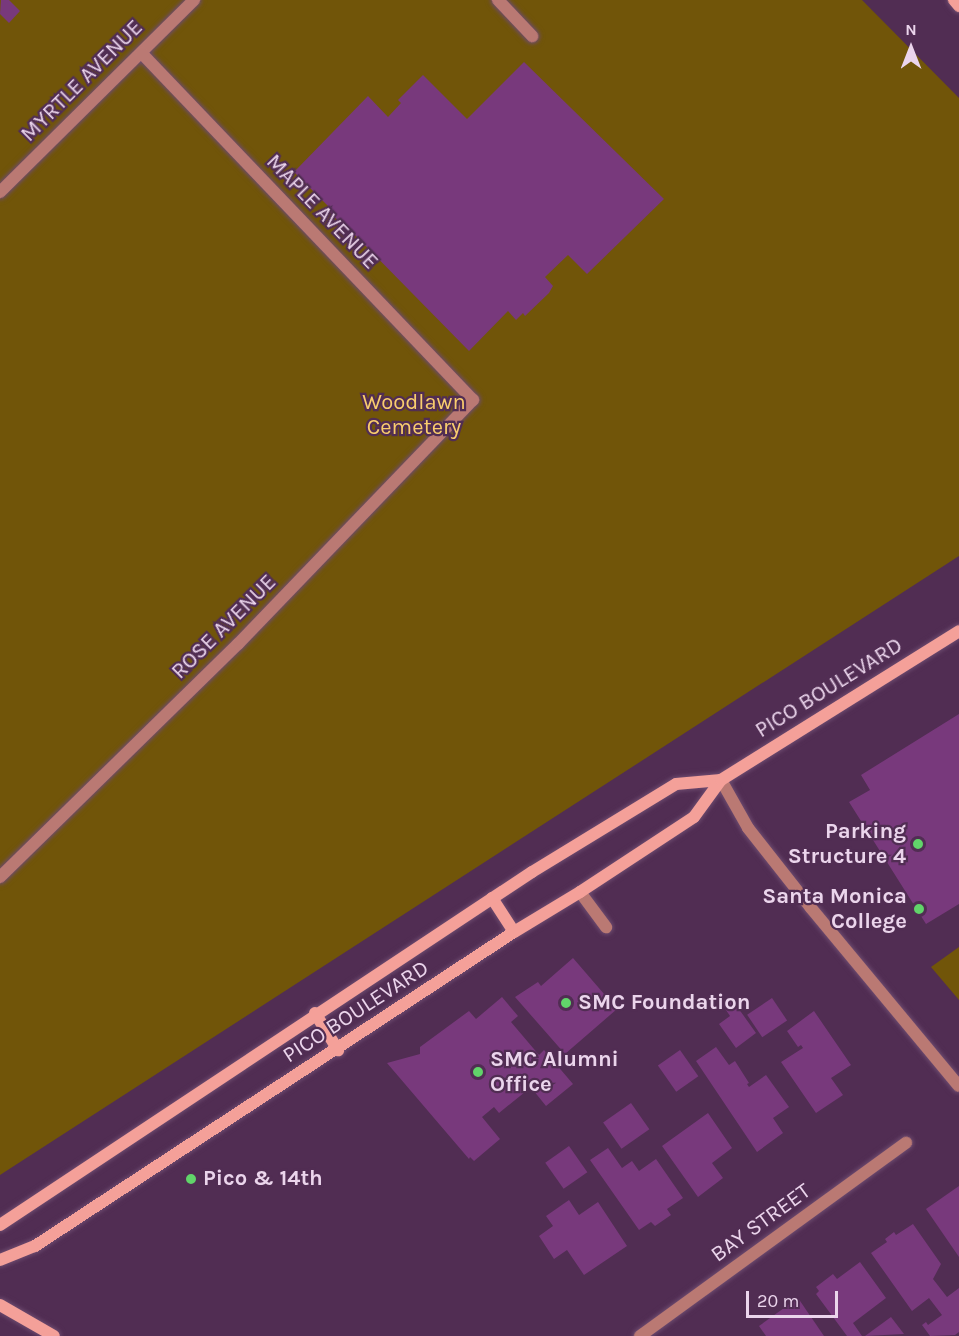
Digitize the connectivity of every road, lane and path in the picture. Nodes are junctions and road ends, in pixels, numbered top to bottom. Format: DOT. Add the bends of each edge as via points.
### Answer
graph roads {
  1 [pos="194,0"];
  2 [pos="498,0"];
  3 [pos="954,0"];
  4 [pos="959,6"];
  5 [pos="532,36"];
  6 [pos="141,53"];
  7 [pos="0,192"];
  8 [pos="473,400"];
  9 [pos="959,631"];
  10 [pos="721,780"];
  11 [pos="0,877"];
  12 [pos="580,892"];
  13 [pos="492,898"];
  14 [pos="606,927"];
  15 [pos="514,932"];
  16 [pos="315,1014"];
  17 [pos="338,1050"];
  18 [pos="959,1086"];
  19 [pos="906,1143"];
  20 [pos="0,1225"];
  21 [pos="0,1260"];
  22 [pos="0,1305"];
  23 [pos="54,1336"];
  24 [pos="640,1336"];
  1 -- 6 [label="street, MYRTLE AVENUE"];
  2 -- 5 [label="street"];
  3 -- 4 [label="main road"];
  6 -- 7 [label="street, MYRTLE AVENUE"];
  6 -- 8 [label="street, MAPLE AVENUE"];
  8 -- 11 [label="street, ROSE AVENUE" via="238,644"];
  9 -- 10 [label="main road, PICO BOULEVARD"];
  10 -- 12 [label="main road, PICO BOULEVARD" via="694,817"];
  10 -- 13 [label="main road, PICO BOULEVARD" via="676,784"];
  10 -- 18 [label="street" via="748,828"];
  12 -- 14 [label="street"];
  12 -- 15 [label="main road, PICO BOULEVARD"];
  13 -- 15 [label="main road"];
  13 -- 16 [label="main road, PICO BOULEVARD"];
  15 -- 17 [label="main road, PICO BOULEVARD"];
  16 -- 17 [label="main road"];
  16 -- 20 [label="main road, PICO BOULEVARD"];
  17 -- 21 [label="main road, PICO BOULEVARD" via="34,1246"];
  19 -- 24 [label="street, BAY STREET"];
  22 -- 23 [label="main road"];
}
